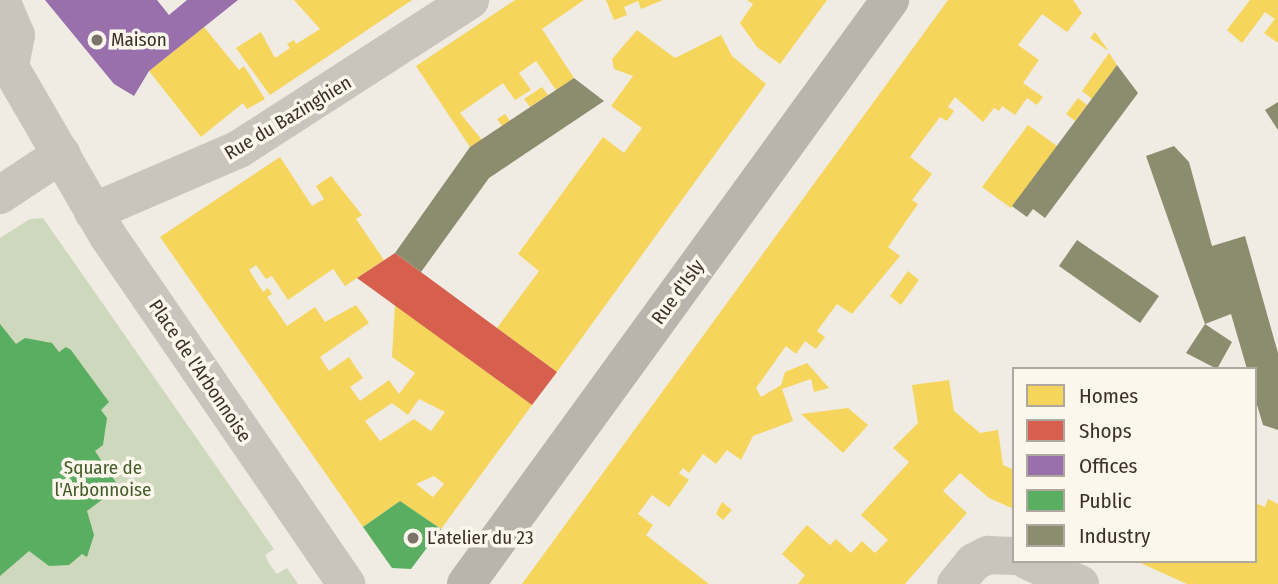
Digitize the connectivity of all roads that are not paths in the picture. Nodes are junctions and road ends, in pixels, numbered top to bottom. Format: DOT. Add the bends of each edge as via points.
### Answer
graph roads {
  1 [pos="1,0"];
  2 [pos="470,0"];
  3 [pos="890,0"];
  4 [pos="5,67"];
  5 [pos="62,154"];
  6 [pos="0,195"];
  7 [pos="93,212"];
  8 [pos="1012,556"];
  9 [pos="1033,563"];
  10 [pos="346,584"];
  11 [pos="466,584"];
  12 [pos="956,584"];
  13 [pos="1080,584"];
  1 -- 4 [label="street" via="16,35"];
  2 -- 7 [label="street, Rue du Bazinghien" via="239,149"];
  3 -- 11 [label="street, Rue d'Isly"];
  4 -- 5 [label="street, Place de l'Arbonnoise"];
  5 -- 6 [label="street"];
  5 -- 7 [label="street, Place de l'Arbonnoise"];
  7 -- 10 [label="street, Place de l'Arbonnoise"];
  8 -- 12 [label="street" via="988,555 974,562"];
  9 -- 13 [label="street"];
}
